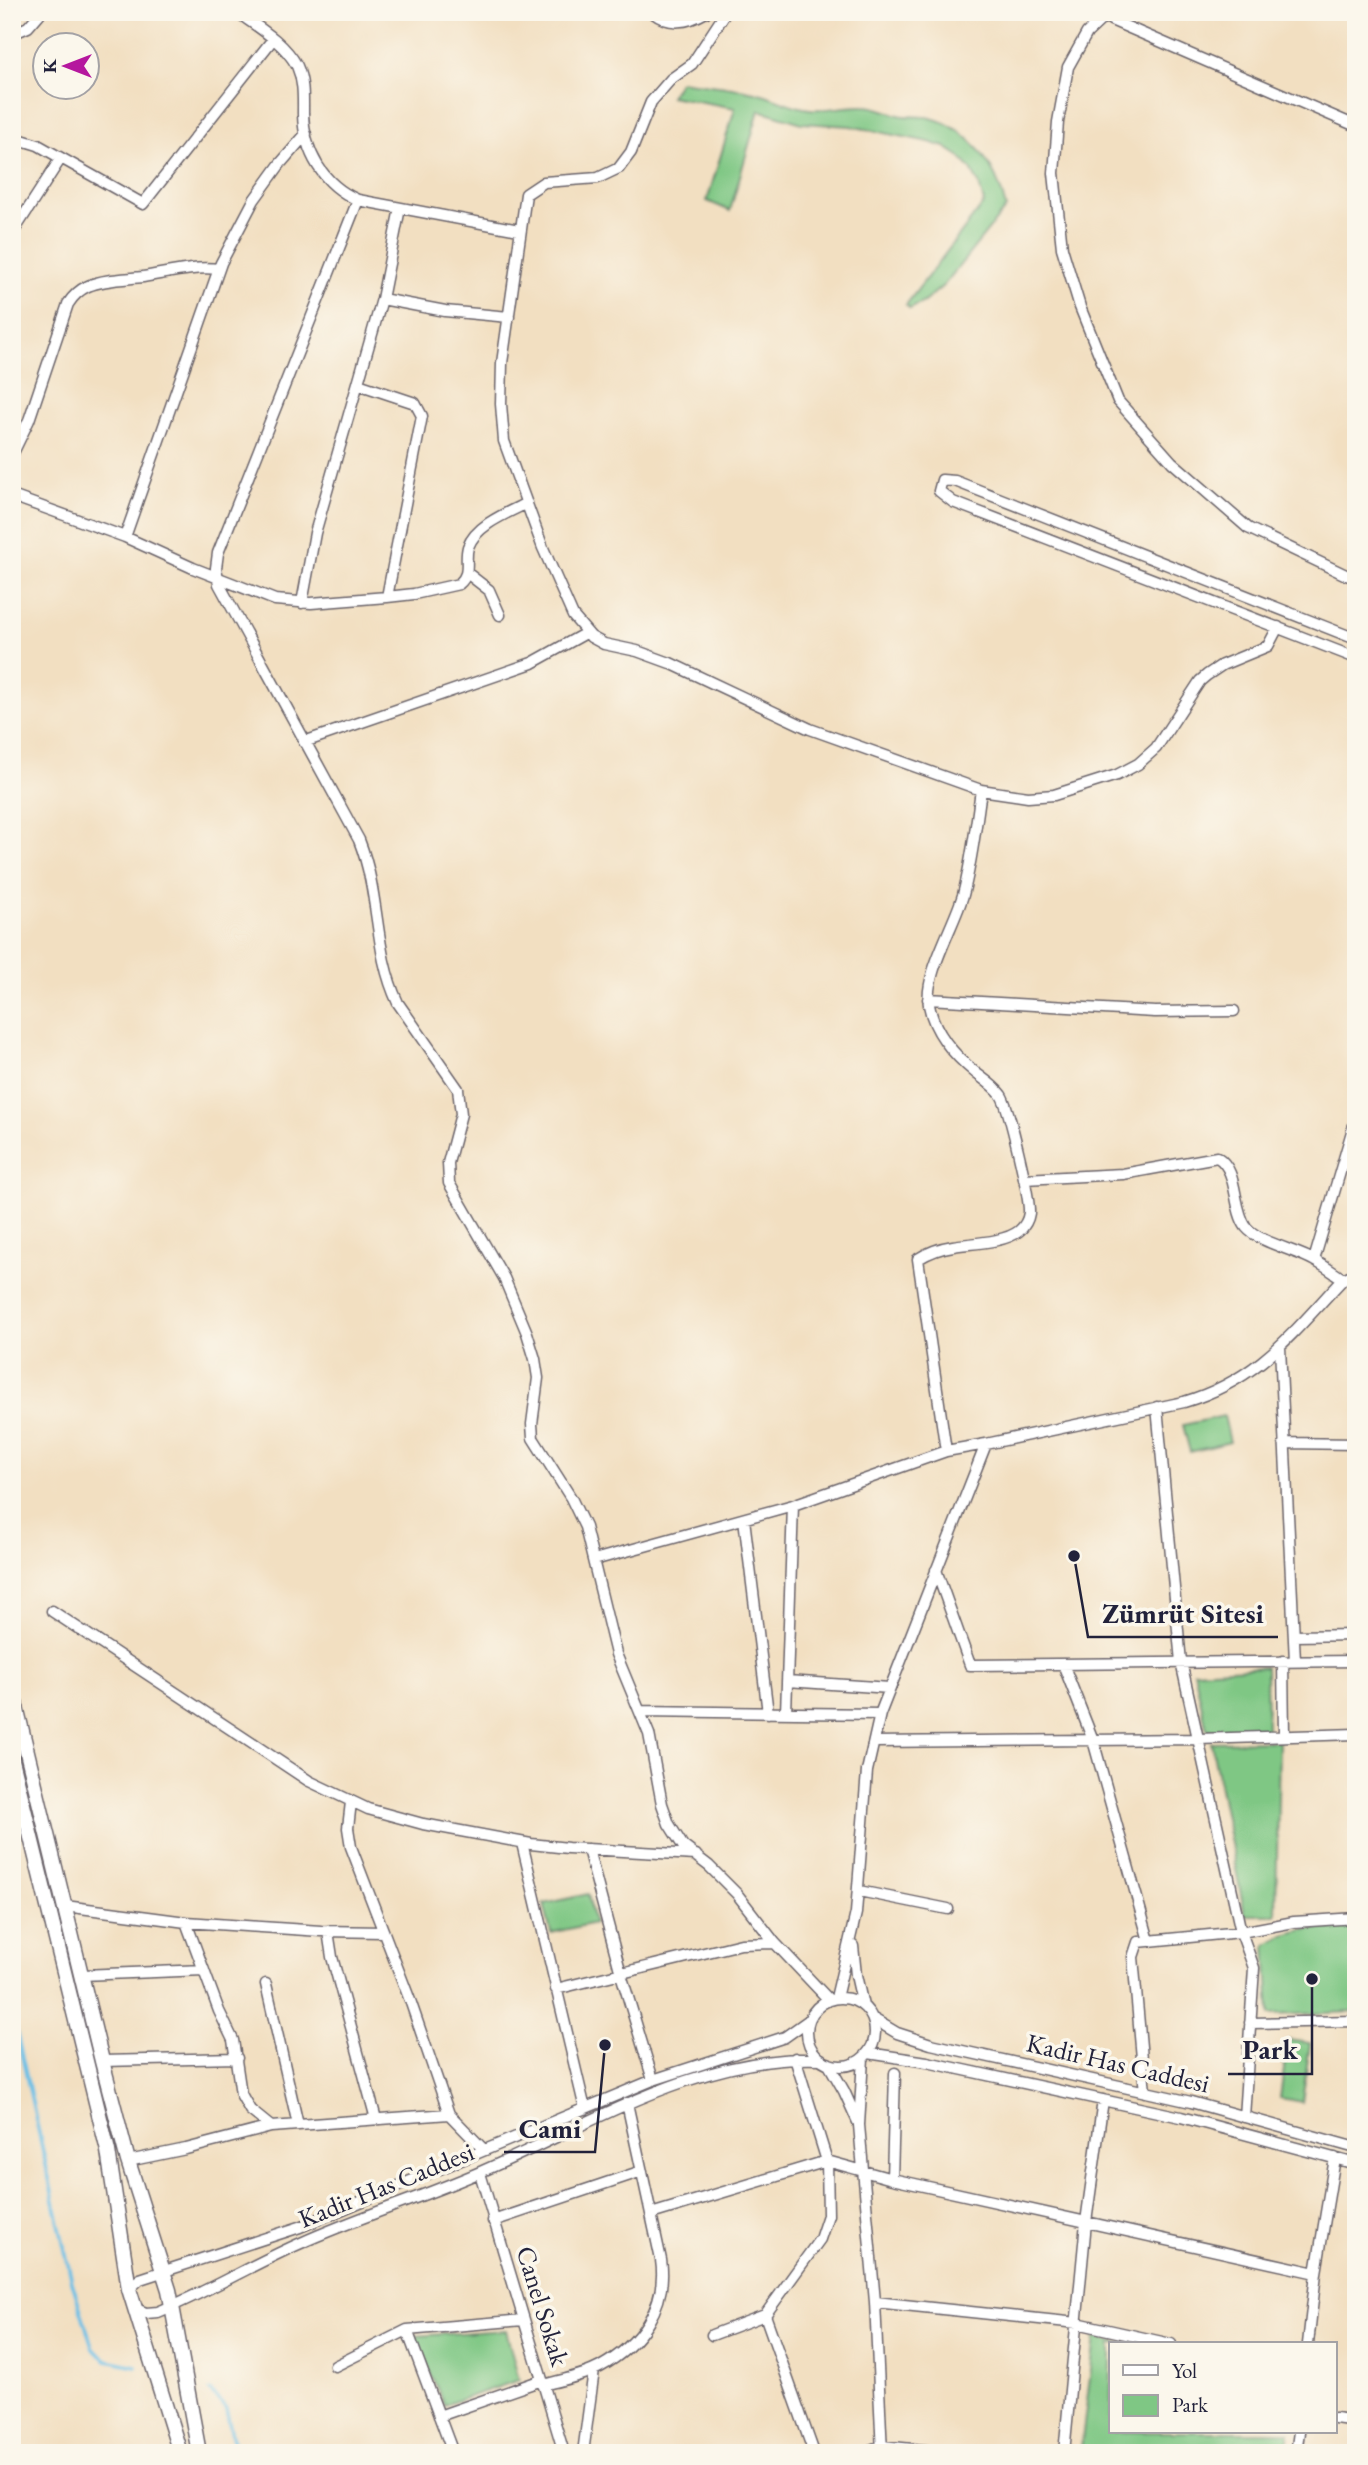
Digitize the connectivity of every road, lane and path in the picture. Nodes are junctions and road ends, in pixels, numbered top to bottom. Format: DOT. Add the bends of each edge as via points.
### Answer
graph roads {
  1 [pos="41,12"];
  2 [pos="237,12"];
  3 [pos="652,12"];
  4 [pos="706,12"];
  5 [pos="726,12"];
  6 [pos="1105,14"];
  7 [pos="12,34"];
  8 [pos="273,39"];
  9 [pos="1356,127"];
  10 [pos="306,134"];
  11 [pos="12,137"];
  12 [pos="61,158"];
  13 [pos="358,200"];
  14 [pos="400,208"];
  15 [pos="519,230"];
  16 [pos="12,234"];
  17 [pos="219,269"];
  18 [pos="382,299"];
  19 [pos="509,317"];
  20 [pos="358,384"];
  21 [pos="12,455"];
  22 [pos="12,496"];
  23 [pos="527,503"];
  24 [pos="125,537"];
  25 [pos="467,573"];
  26 [pos="217,576"];
  27 [pos="1356,578"];
  28 [pos="387,597"];
  29 [pos="303,603"];
  30 [pos="500,615"];
  31 [pos="1278,627"];
  32 [pos="586,633"];
  33 [pos="1356,639"];
  34 [pos="1356,658"];
  35 [pos="304,742"];
  36 [pos="981,790"];
  37 [pos="928,999"];
  38 [pos="1234,1011"];
  39 [pos="1356,1118"];
  40 [pos="1024,1179"];
  41 [pos="1314,1260"];
  42 [pos="1356,1273"];
  43 [pos="1343,1279"];
  44 [pos="1280,1347"];
  45 [pos="1157,1408"];
  46 [pos="1284,1443"];
  47 [pos="986,1444"];
  48 [pos="1356,1444"];
  49 [pos="946,1451"];
  50 [pos="793,1505"];
  51 [pos="744,1519"];
  52 [pos="594,1560"];
  53 [pos="936,1570"];
  54 [pos="52,1611"];
  55 [pos="1356,1635"];
  56 [pos="1294,1636"];
  57 [pos="1283,1661"];
  58 [pos="1295,1661"];
  59 [pos="1356,1661"];
  60 [pos="1181,1662"];
  61 [pos="1063,1664"];
  62 [pos="787,1681"];
  63 [pos="890,1688"];
  64 [pos="12,1690"];
  65 [pos="640,1711"];
  66 [pos="768,1713"];
  67 [pos="786,1713"];
  68 [pos="880,1714"];
  69 [pos="1356,1734"];
  70 [pos="1284,1735"];
  71 [pos="1198,1739"];
  72 [pos="1093,1740"];
  73 [pos="874,1742"];
  74 [pos="12,1760"];
  75 [pos="351,1802"];
  76 [pos="522,1843"];
  77 [pos="588,1849"];
  78 [pos="696,1855"];
  79 [pos="859,1891"];
  80 [pos="65,1906"];
  81 [pos="948,1909"];
  82 [pos="1356,1918"];
  83 [pos="186,1923"];
  84 [pos="328,1931"];
  85 [pos="383,1932"];
  86 [pos="1241,1932"];
  87 [pos="852,1936"];
  88 [pos="1149,1941"];
  89 [pos="775,1943"];
  90 [pos="204,1970"];
  91 [pos="621,1974"];
  92 [pos="82,1975"];
  93 [pos="267,1984"];
  94 [pos="556,1989"];
  95 [pos="832,1999"];
  96 [pos="863,2006"];
  97 [pos="872,2018"];
  98 [pos="809,2020"];
  99 [pos="1356,2021"];
  100 [pos="1250,2023"];
  101 [pos="865,2055"];
  102 [pos="237,2058"];
  103 [pos="795,2058"];
  104 [pos="102,2061"];
  105 [pos="825,2061"];
  106 [pos="895,2073"];
  107 [pos="653,2080"];
  108 [pos="1145,2092"];
  109 [pos="1102,2100"];
  110 [pos="627,2103"];
  111 [pos="585,2109"];
  112 [pos="450,2113"];
  113 [pos="1244,2117"];
  114 [pos="376,2119"];
  115 [pos="298,2125"];
  116 [pos="859,2125"];
  117 [pos="271,2127"];
  118 [pos="1356,2148"];
  119 [pos="484,2150"];
  120 [pos="1335,2158"];
  121 [pos="128,2161"];
  122 [pos="827,2161"];
  123 [pos="1356,2164"];
  124 [pos="864,2170"];
  125 [pos="642,2171"];
  126 [pos="480,2173"];
  127 [pos="892,2179"];
  128 [pos="651,2214"];
  129 [pos="493,2221"];
  130 [pos="1086,2222"];
  131 [pos="162,2272"];
  132 [pos="1316,2273"];
  133 [pos="129,2289"];
  134 [pos="875,2302"];
  135 [pos="171,2307"];
  136 [pos="134,2308"];
  137 [pos="765,2315"];
  138 [pos="523,2320"];
  139 [pos="1077,2323"];
  140 [pos="407,2330"];
  141 [pos="712,2335"];
  142 [pos="1162,2342"];
  143 [pos="1308,2342"];
  144 [pos="335,2366"];
  145 [pos="594,2370"];
  146 [pos="542,2383"];
  147 [pos="439,2416"];
  148 [pos="1336,2418"];
  149 [pos="1356,2420"];
  150 [pos="1299,2434"];
  151 [pos="882,2449"];
  152 [pos="180,2453"];
  153 [pos="199,2453"];
  154 [pos="453,2453"];
  155 [pos="564,2453"];
  156 [pos="583,2453"];
  157 [pos="814,2453"];
  158 [pos="862,2453"];
  159 [pos="955,2453"];
  160 [pos="1064,2453"];
  161 [pos="1296,2453"];
  1 -- 7 [label="street" via="28,27"];
  2 -- 8 [label="street"];
  3 -- 4 [label="street" via="675,22"];
  5 -- 15 [label="street" via="692,64 651,102 624,164 606,176 550,181 534,187 526,194"];
  6 -- 9 [label="street"];
  6 -- 27 [label="street" via="1087,33 1068,67 1055,173 1062,248 1118,401 1172,462 1248,528"];
  8 -- 10 [label="street" via="300,74"];
  8 -- 12 [label="street" via="144,204"];
  10 -- 13 [label="street" via="320,171"];
  10 -- 17 [label="street" via="254,200"];
  11 -- 12 [label="street"];
  12 -- 16 [label="street"];
  13 -- 14 [label="street"];
  13 -- 26 [label="street" via="218,553"];
  14 -- 15 [label="street"];
  14 -- 18 [label="street"];
  15 -- 19 [label="street"];
  17 -- 21 [label="street" via="183,269 99,283 76,294 68,304 29,420"];
  17 -- 24 [label="street"];
  18 -- 19 [label="street"];
  18 -- 20 [label="street"];
  19 -- 23 [label="street" via="502,363 502,423"];
  20 -- 28 [label="street" via="415,404 422,415"];
  20 -- 29 [label="street" via="315,533"];
  22 -- 24 [label="street"];
  23 -- 25 [label="street" via="475,535 468,548"];
  23 -- 32 [label="street" via="573,616"];
  24 -- 26 [label="street"];
  25 -- 28 [label="street" via="455,586"];
  25 -- 30 [label="street" via="489,590"];
  26 -- 29 [label="street" via="275,600"];
  26 -- 35 [label="street"];
  28 -- 29 [label="street"];
  31 -- 33 [label="street" via="953,502 939,491 942,480 955,481"];
  31 -- 34 [label="street"];
  31 -- 36 [label="street" via="1268,646 1222,665 1200,681 1156,748 1128,770 1041,797"];
  32 -- 35 [label="street" via="532,663"];
  32 -- 36 [label="street" via="670,663 810,729"];
  35 -- 52 [label="street" via="365,857 383,959 398,1003 458,1089 461,1114 448,1163 450,1183 524,1324 538,1378 533,1438 579,1513"];
  36 -- 37 [label="street" via="967,880"];
  37 -- 38 [label="street" via="1155,1013"];
  37 -- 40 [label="street" via="932,1017 950,1046 1005,1102"];
  39 -- 41 [label="street"];
  40 -- 41 [label="street" via="1123,1174 1217,1157 1228,1170 1248,1229"];
  40 -- 49 [label="street" via="1029,1213 1019,1231 945,1247 918,1259"];
  41 -- 43 [label="street"];
  42 -- 43 [label="street"];
  43 -- 44 [label="street"];
  44 -- 45 [label="street" via="1226,1386"];
  44 -- 46 [label="street"];
  45 -- 47 [label="street"];
  45 -- 60 [label="street"];
  46 -- 48 [label="street"];
  46 -- 56 [label="street"];
  47 -- 49 [label="street"];
  47 -- 53 [label="street"];
  49 -- 50 [label="street"];
  50 -- 51 [label="street"];
  50 -- 62 [label="street"];
  51 -- 52 [label="street"];
  51 -- 66 [label="street"];
  52 -- 65 [label="street" via="616,1654"];
  53 -- 61 [label="street" via="970,1665"];
  53 -- 63 [label="street"];
  54 -- 75 [label="street" via="309,1781"];
  55 -- 56 [label="street"];
  56 -- 58 [label="street"];
  57 -- 58 [label="street"];
  57 -- 60 [label="street"];
  57 -- 70 [label="street"];
  58 -- 59 [label="street"];
  60 -- 61 [label="street"];
  60 -- 71 [label="street"];
  61 -- 72 [label="street"];
  62 -- 63 [label="street"];
  62 -- 67 [label="street"];
  63 -- 68 [label="street"];
  64 -- 80 [label="main road"];
  65 -- 66 [label="street"];
  65 -- 78 [label="street" via="665,1814 678,1839"];
  66 -- 67 [label="street"];
  67 -- 68 [label="street"];
  68 -- 73 [label="street"];
  69 -- 70 [label="street"];
  70 -- 71 [label="street"];
  71 -- 72 [label="street"];
  71 -- 86 [label="street"];
  72 -- 73 [label="street"];
  72 -- 88 [label="street"];
  73 -- 79 [label="street" via="867,1771"];
  74 -- 133 [label="main road" via="108,2151"];
  75 -- 76 [label="street" via="415,1822"];
  75 -- 85 [label="street" via="349,1840"];
  76 -- 77 [label="street"];
  76 -- 94 [label="street"];
  77 -- 78 [label="street"];
  77 -- 91 [label="street"];
  78 -- 89 [label="street" via="737,1894"];
  79 -- 81 [label="street"];
  79 -- 87 [label="street"];
  80 -- 83 [label="street"];
  80 -- 92 [label="main road"];
  82 -- 86 [label="street" via="1294,1922"];
  83 -- 84 [label="street"];
  83 -- 90 [label="street"];
  84 -- 85 [label="street"];
  84 -- 114 [label="street"];
  85 -- 112 [label="street"];
  86 -- 88 [label="street"];
  86 -- 100 [label="street" via="1254,1968"];
  87 -- 95 [label="street"];
  87 -- 96 [label="street"];
  88 -- 108 [label="street" via="1138,1942 1133,1957"];
  89 -- 91 [label="street" via="741,1944"];
  89 -- 95 [label="street"];
  90 -- 92 [label="street"];
  90 -- 102 [label="street"];
  91 -- 94 [label="street"];
  91 -- 107 [label="street"];
  92 -- 104 [label="main road"];
  93 -- 115 [label="street"];
  94 -- 111 [label="street"];
  95 -- 96 [label="street" via="850,1999"];
  95 -- 98 [label="street"];
  96 -- 97 [label="street"];
  97 -- 101 [label="street" via="874,2039"];
  97 -- 108 [label="street, Kadir Has Caddesi" via="897,2034 931,2044"];
  98 -- 105 [label="street" via="809,2042"];
  98 -- 107 [label="street, Kadir Has Caddesi" via="759,2048"];
  99 -- 100 [label="street"];
  100 -- 113 [label="street"];
  101 -- 105 [label="street" via="842,2066"];
  101 -- 109 [label="street, Kadir Has Caddesi" via="916,2059"];
  101 -- 116 [label="street"];
  102 -- 104 [label="street"];
  102 -- 117 [label="street" via="245,2102"];
  103 -- 105 [label="street, Kadir Has Caddesi"];
  103 -- 110 [label="street, Kadir Has Caddesi" via="734,2069"];
  103 -- 122 [label="street"];
  104 -- 121 [label="main road"];
  105 -- 116 [label="street"];
  106 -- 127 [label="street"];
  107 -- 111 [label="street, Kadir Has Caddesi"];
  108 -- 113 [label="street, Kadir Has Caddesi"];
  109 -- 120 [label="street, Kadir Has Caddesi"];
  109 -- 130 [label="street"];
  110 -- 125 [label="street"];
  110 -- 126 [label="street, Kadir Has Caddesi"];
  111 -- 119 [label="street, Kadir Has Caddesi"];
  112 -- 114 [label="street"];
  112 -- 119 [label="street"];
  113 -- 118 [label="street, Kadir Has Caddesi"];
  114 -- 115 [label="street"];
  115 -- 117 [label="street"];
  116 -- 124 [label="street"];
  117 -- 121 [label="street"];
  119 -- 131 [label="street, Kadir Has Caddesi" via="300,2227"];
  120 -- 123 [label="street, Kadir Has Caddesi"];
  120 -- 132 [label="street"];
  121 -- 131 [label="main road"];
  122 -- 124 [label="street"];
  122 -- 128 [label="street"];
  122 -- 137 [label="street" via="824,2231"];
  124 -- 127 [label="street"];
  124 -- 134 [label="street"];
  125 -- 128 [label="street"];
  125 -- 129 [label="street"];
  126 -- 129 [label="street, Canel Sokak"];
  126 -- 135 [label="street, Kadir Has Caddesi" via="301,2243"];
  127 -- 130 [label="street"];
  128 -- 145 [label="street" via="662,2269 659,2302 635,2338"];
  129 -- 138 [label="street, Canel Sokak"];
  130 -- 132 [label="street"];
  130 -- 139 [label="street"];
  131 -- 133 [label="street, Kadir Has Caddesi" via="140,2279"];
  131 -- 135 [label="main road"];
  132 -- 143 [label="street"];
  133 -- 136 [label="main road"];
  134 -- 139 [label="street"];
  134 -- 151 [label="street"];
  135 -- 136 [label="street" via="146,2313"];
  135 -- 153 [label="main road"];
  136 -- 152 [label="main road"];
  137 -- 141 [label="street"];
  137 -- 157 [label="street"];
  138 -- 140 [label="street"];
  138 -- 146 [label="street, Canel Sokak"];
  139 -- 142 [label="street"];
  139 -- 160 [label="street"];
  140 -- 144 [label="street"];
  140 -- 147 [label="street"];
  145 -- 146 [label="street"];
  145 -- 156 [label="street"];
  146 -- 147 [label="street"];
  146 -- 155 [label="street, Canel Sokak"];
  147 -- 154 [label="street"];
  148 -- 149 [label="street"];
  150 -- 161 [label="street"];
  151 -- 158 [label="street"];
  151 -- 159 [label="street"];
}
